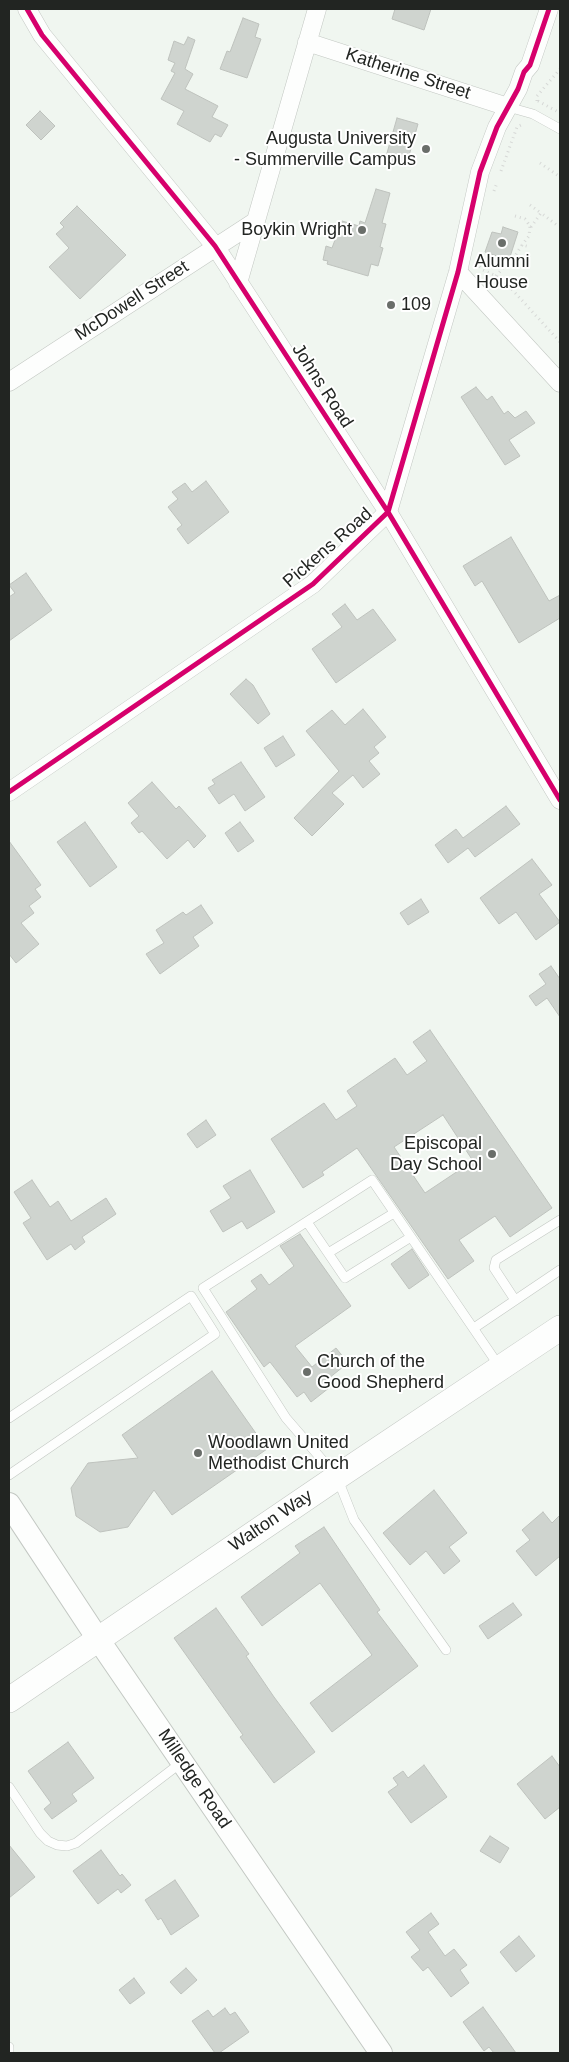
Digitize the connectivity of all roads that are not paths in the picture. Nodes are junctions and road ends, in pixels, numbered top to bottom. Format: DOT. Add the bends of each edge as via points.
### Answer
graph roads {
  1 [pos="27,9"];
  2 [pos="317,9"];
  3 [pos="549,9"];
  4 [pos="307,42"];
  5 [pos="508,107"];
  6 [pos="560,129"];
  7 [pos="256,221"];
  8 [pos="215,246"];
  9 [pos="458,272"];
  10 [pos="238,283"];
  11 [pos="9,382"];
  12 [pos="560,383"];
  13 [pos="388,512"];
  14 [pos="9,792"];
  15 [pos="560,800"];
  16 [pos="394,1213"];
  17 [pos="560,1220"];
  18 [pos="307,1222"];
  19 [pos="411,1237"];
  20 [pos="328,1253"];
  21 [pos="560,1270"];
  22 [pos="203,1288"];
  23 [pos="191,1296"];
  24 [pos="515,1300"];
  25 [pos="474,1328"];
  26 [pos="560,1328"];
  27 [pos="501,1369"];
  28 [pos="9,1418"];
  29 [pos="9,1475"];
  30 [pos="337,1476"];
  31 [pos="9,1504"];
  32 [pos="98,1639"];
  33 [pos="446,1650"];
  34 [pos="9,1700"];
  35 [pos="182,1762"];
  36 [pos="9,1787"];
  37 [pos="9,2047"];
  38 [pos="9,2052"];
  39 [pos="381,2053"];
  1 -- 8 [label="street, Johns Road" via="42,35"];
  2 -- 4 [label="street"];
  3 -- 5 [label="street, Pickens Road" via="530,65"];
  4 -- 5 [label="street, Katherine Street"];
  4 -- 7 [label="street"];
  5 -- 6 [label="lane" via="533,114"];
  5 -- 9 [label="street, Pickens Road" via="480,172"];
  7 -- 8 [label="street, McDowell Street"];
  7 -- 10 [label="street"];
  8 -- 10 [label="street, Johns Road"];
  8 -- 11 [label="street, McDowell Street"];
  9 -- 12 [label="street"];
  9 -- 13 [label="street, Pickens Road"];
  10 -- 13 [label="street, Johns Road"];
  13 -- 14 [label="street, Pickens Road" via="313,584"];
  13 -- 15 [label="street, Johns Road"];
  16 -- 18 [label="lane" via="372,1180"];
  16 -- 19 [label="lane"];
  16 -- 20 [label="lane"];
  17 -- 24 [label="lane" via="496,1260 494,1268"];
  18 -- 20 [label="lane"];
  18 -- 22 [label="lane"];
  19 -- 20 [label="lane" via="344,1278"];
  19 -- 25 [label="lane"];
  21 -- 24 [label="lane"];
  22 -- 23 [label="lane"];
  22 -- 30 [label="lane" via="286,1418"];
  23 -- 28 [label="lane"];
  23 -- 29 [label="lane" via="215,1334"];
  24 -- 25 [label="lane"];
  25 -- 27 [label="lane"];
  26 -- 27 [label="main road, Walton Way"];
  27 -- 30 [label="main road, Walton Way"];
  30 -- 32 [label="main road, Walton Way"];
  30 -- 33 [label="lane" via="354,1520"];
  31 -- 32 [label="street, Milledge Road"];
  32 -- 34 [label="main road, Walton Way"];
  32 -- 35 [label="street, Milledge Road"];
  35 -- 36 [label="lane" via="76,1843 67,1846 48,1841 40,1833"];
  35 -- 39 [label="street, Milledge Road"];
  37 -- 38 [label="lane"];
}
